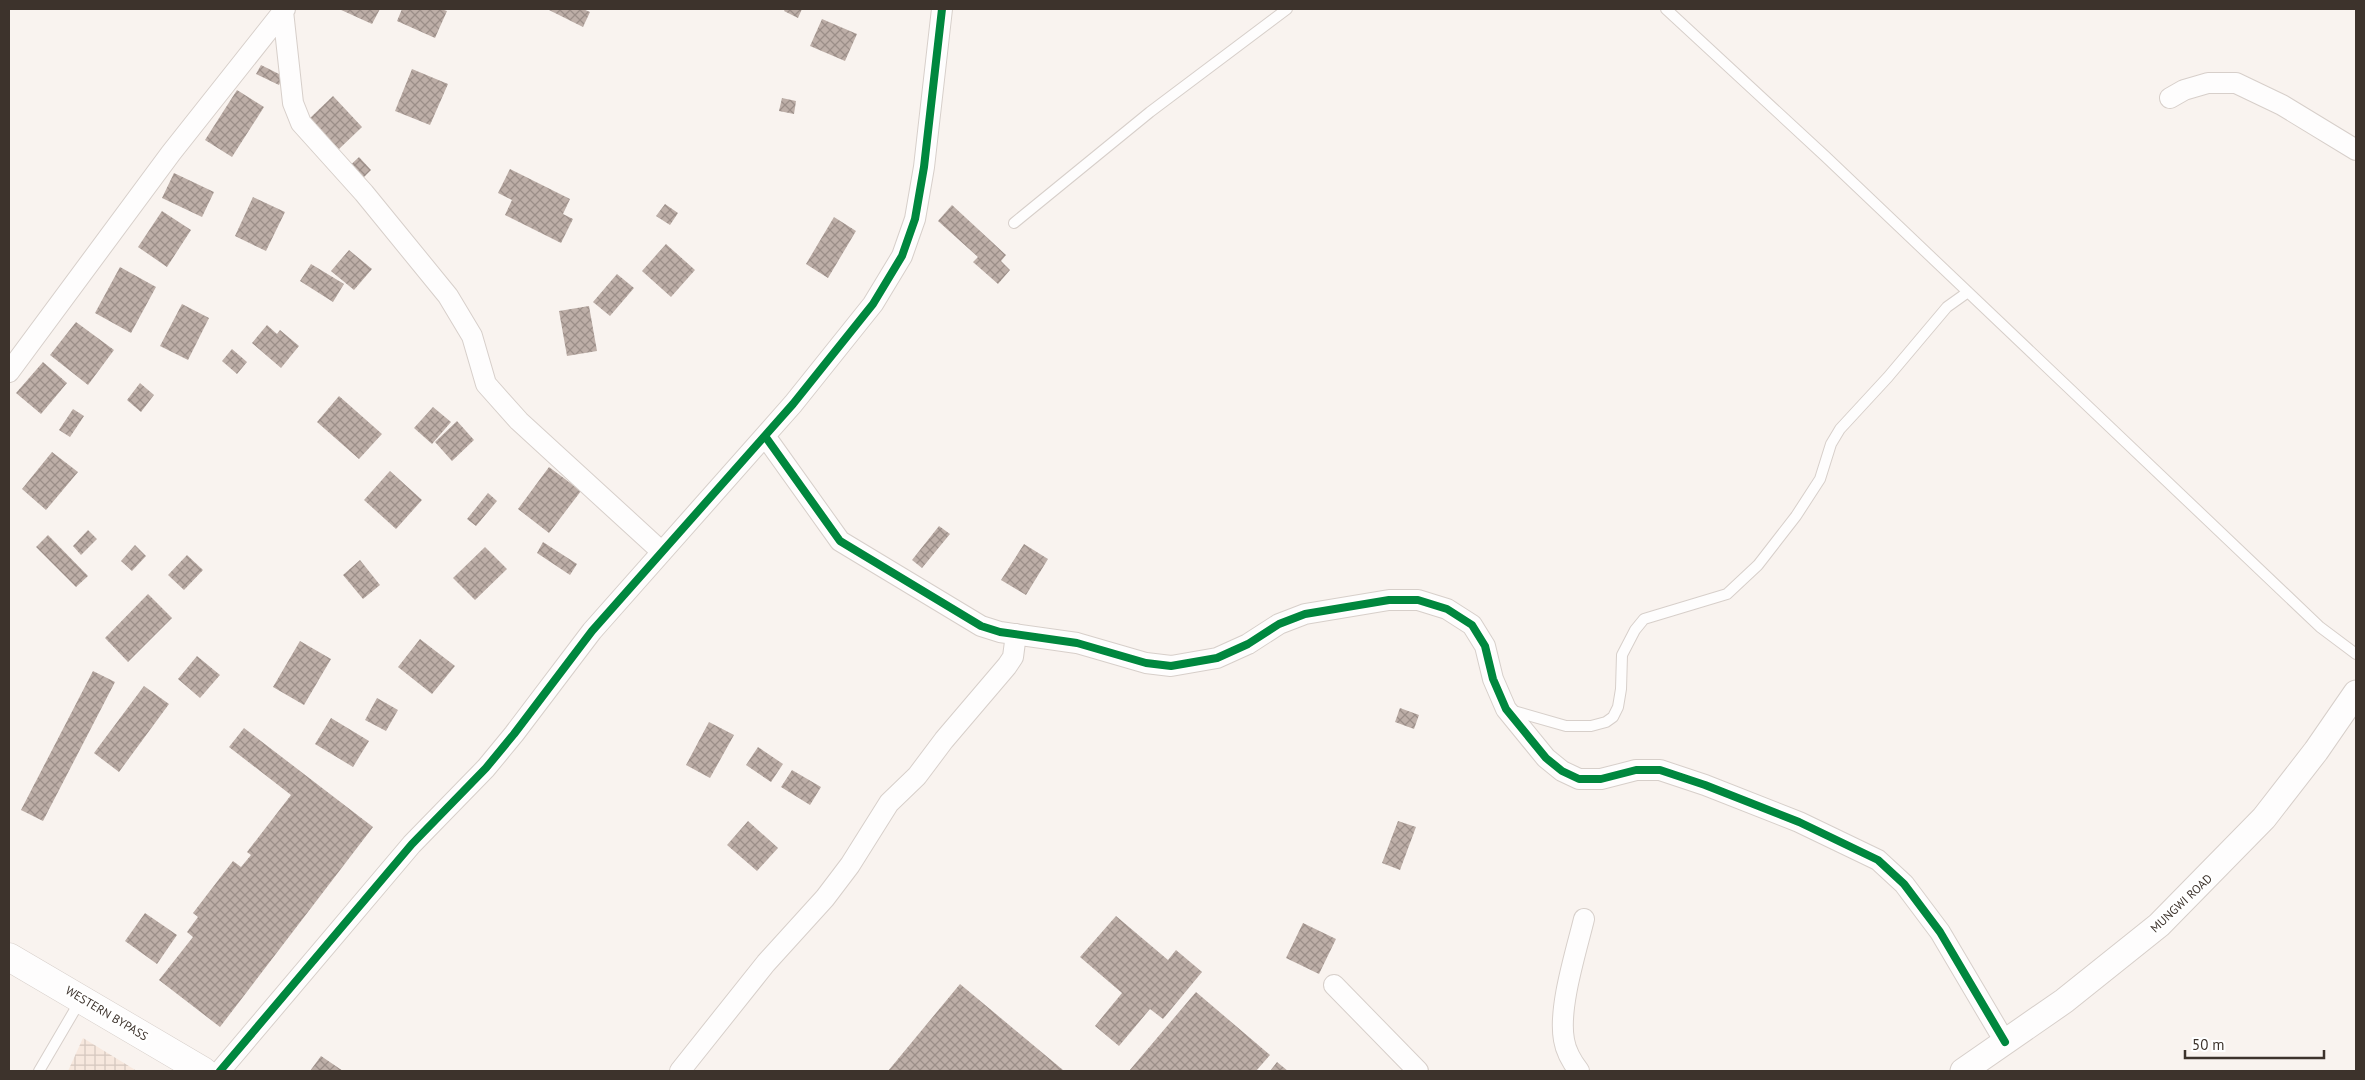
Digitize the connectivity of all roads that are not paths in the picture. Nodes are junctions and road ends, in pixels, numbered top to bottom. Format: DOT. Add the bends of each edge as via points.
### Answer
graph roads {
  1 [pos="942,9"];
  2 [pos="1287,9"];
  3 [pos="1666,9"];
  4 [pos="284,10"];
  5 [pos="2170,98"];
  6 [pos="2356,150"];
  7 [pos="1014,223"];
  8 [pos="1968,292"];
  9 [pos="9,372"];
  10 [pos="765,436"];
  11 [pos="662,552"];
  12 [pos="1016,634"];
  13 [pos="2356,654"];
  14 [pos="2356,693"];
  15 [pos="1506,709"];
  16 [pos="1584,919"];
  17 [pos="9,957"];
  18 [pos="1334,985"];
  19 [pos="82,998"];
  20 [pos="2005,1042"];
  21 [pos="39,1071"];
  22 [pos="204,1071"];
  23 [pos="220,1071"];
  24 [pos="680,1071"];
  25 [pos="1418,1071"];
  26 [pos="1579,1071"];
  27 [pos="1963,1071"];
  1 -- 10 [label="street" via="921,184 910,237 873,304"];
  2 -- 7 [label="lane" via="1150,112"];
  3 -- 8 [label="lane"];
  4 -- 9 [label="street" via="171,154"];
  4 -- 11 [label="street" via="293,103 301,123 448,296 472,336 486,384 519,421"];
  5 -- 6 [label="street" via="2208,83 2236,83 2282,105"];
  8 -- 13 [label="lane" via="2320,627"];
  8 -- 15 [label="lane" via="1946,307 1840,429 1820,480 1758,565 1727,594 1644,619 1622,654 1621,689 1613,717 1591,726 1566,726"];
  10 -- 11 [label="street"];
  10 -- 12 [label="street" via="840,541 981,626"];
  11 -- 23 [label="street" via="580,646 486,768 412,844"];
  12 -- 15 [label="street" via="1077,644 1146,663 1171,666 1217,658 1248,644 1279,624 1305,614 1389,600 1418,600 1447,609 1472,625 1485,646 1493,679"];
  12 -- 24 [label="street" via="1013,657 1007,666 917,776 889,804 850,866 766,963"];
  14 -- 20 [label="street, MUNGWI ROAD" via="2264,818 2210,876 2159,925 2064,1001"];
  15 -- 20 [label="street" via="1546,758 1579,779 1660,770 1799,822 1878,860 1904,884 1934,924"];
  16 -- 26 [label="street" via="1562,1028 1566,1051"];
  17 -- 19 [label="main road, WESTERN BYPASS"];
  18 -- 25 [label="street"];
  19 -- 21 [label="lane"];
  19 -- 22 [label="main road, WESTERN BYPASS"];
  20 -- 27 [label="street, MUNGWI ROAD"];
}
